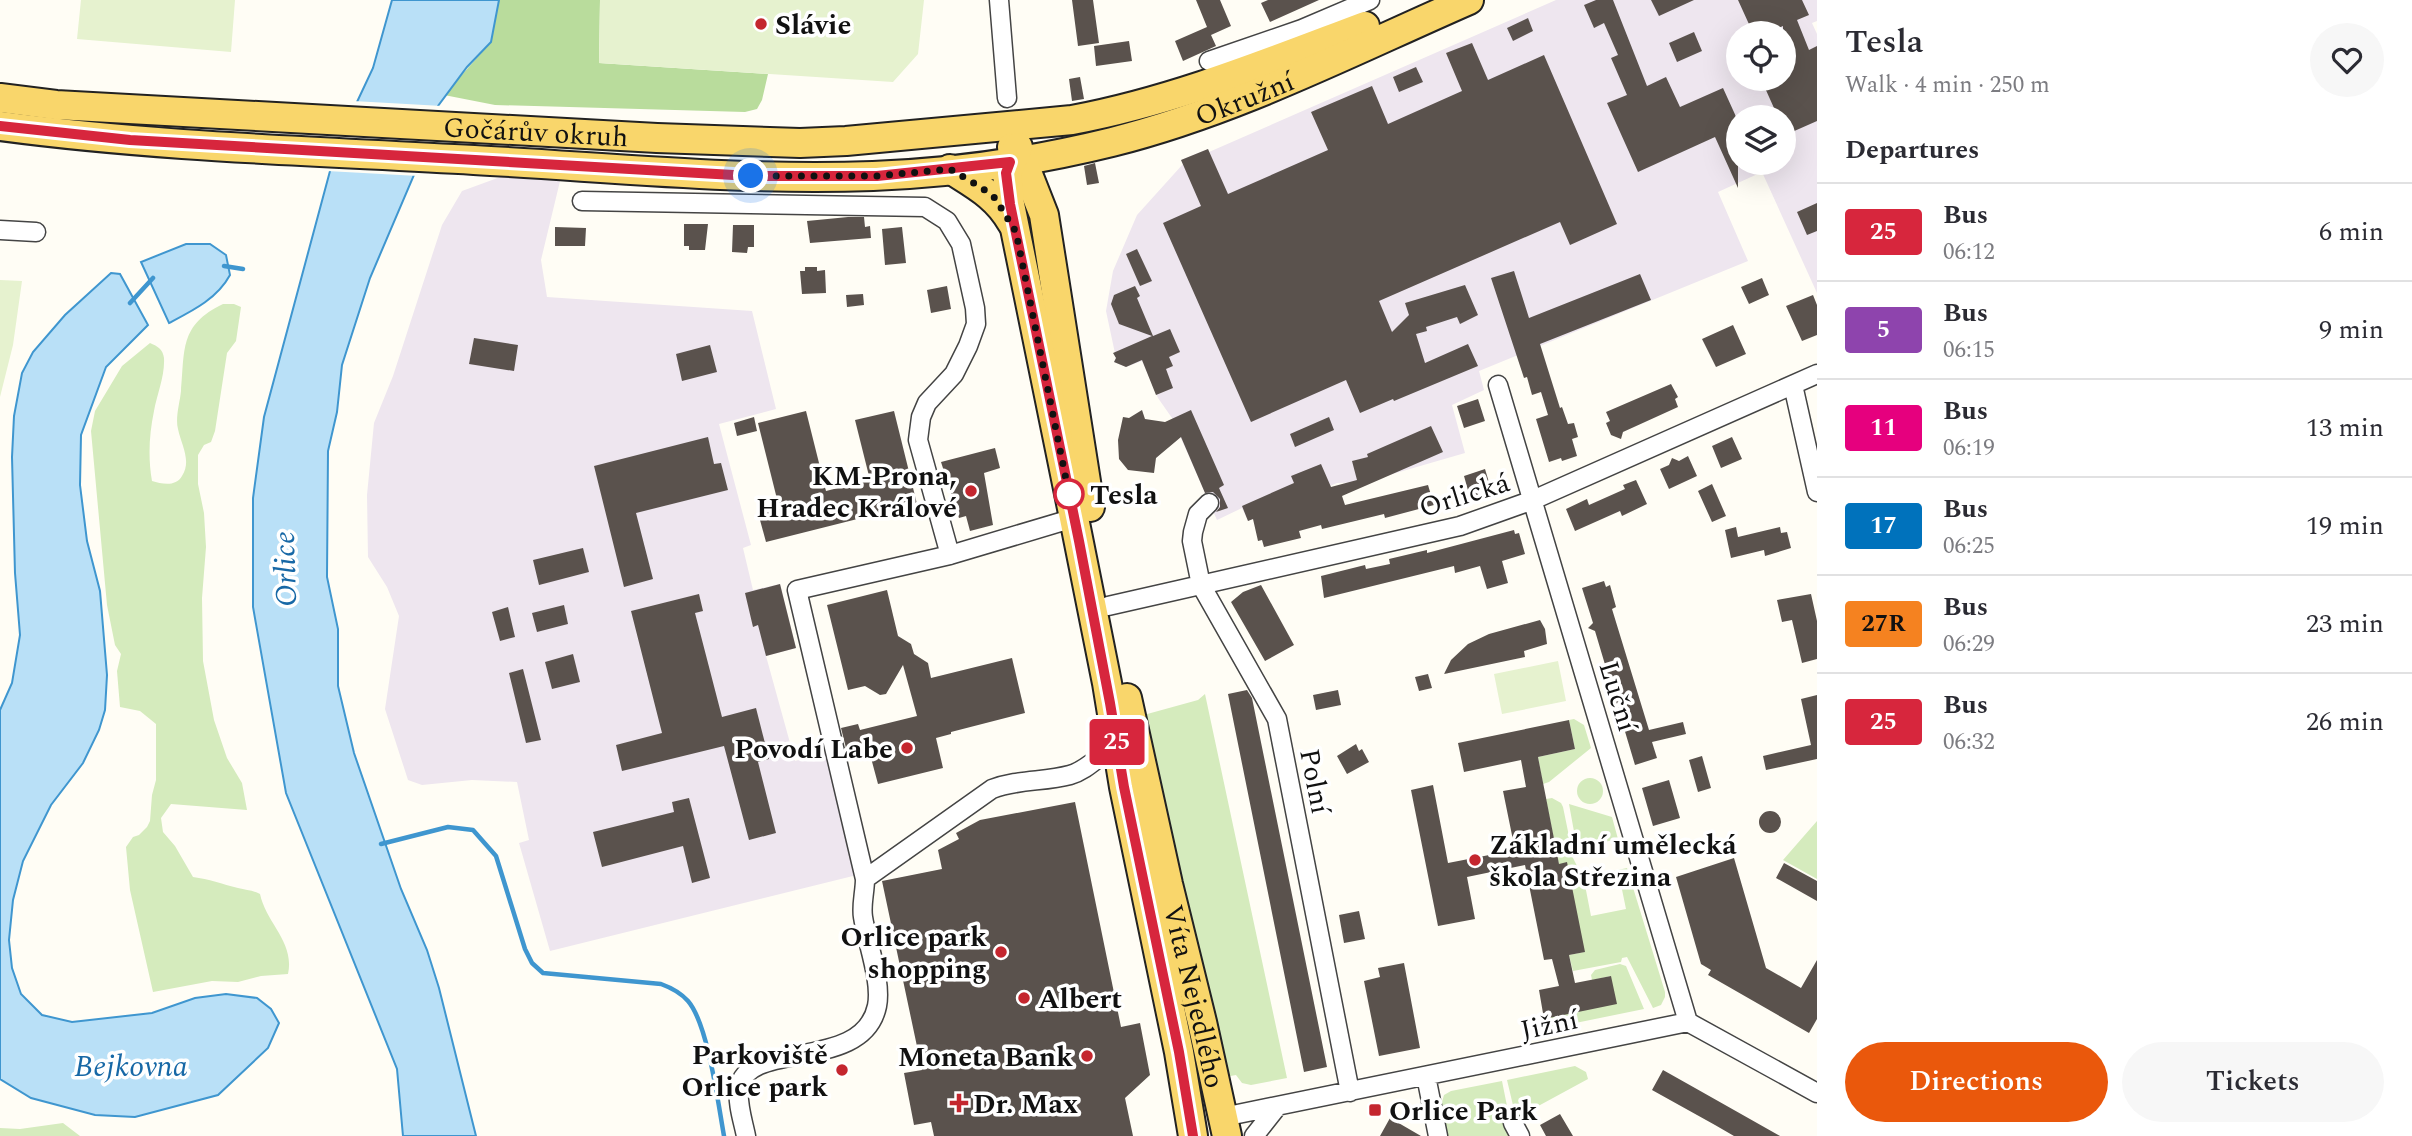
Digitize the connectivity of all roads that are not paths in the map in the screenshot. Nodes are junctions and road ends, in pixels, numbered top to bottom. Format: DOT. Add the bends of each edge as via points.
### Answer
graph roads {
  1 [pos="999,0"];
  2 [pos="1370,0"];
  3 [pos="1427,0"];
  4 [pos="1469,0"];
  5 [pos="1209,61"];
  6 [pos="0,98"];
  7 [pos="1007,98"];
  8 [pos="1072,120"];
  9 [pos="0,126"];
  10 [pos="968,130"];
  11 [pos="1085,148"];
  12 [pos="1016,157"];
  13 [pos="950,169"];
  14 [pos="582,201"];
  15 [pos="1041,207"];
  16 [pos="0,230"];
  17 [pos="36,232"];
  18 [pos="1016,232"];
  19 [pos="1817,374"];
  20 [pos="1793,385"];
  21 [pos="1498,386"];
  22 [pos="1817,492"];
  23 [pos="1533,500"];
  24 [pos="1209,503"];
  25 [pos="1074,518"];
  26 [pos="950,555"];
  27 [pos="1200,585"];
  28 [pos="1108,606"];
  29 [pos="1117,745"];
  30 [pos="865,879"];
  31 [pos="1688,1022"];
  32 [pos="1426,1076"];
  33 [pos="1815,1088"];
  34 [pos="1350,1092"];
  35 [pos="1277,1107"];
  36 [pos="1225,1127"];
  37 [pos="746,1136"];
  38 [pos="1193,1136"];
  39 [pos="1254,1136"];
  40 [pos="1438,1136"];
  1 -- 7 [label="street"];
  2 -- 5 [label="street, Okružní"];
  3 -- 8 [label="main road, Okružní" via="1223,79 1126,109"];
  4 -- 11 [label="main road, Okružní" via="1220,108"];
  6 -- 10 [label="main road, Gočárův okruh" via="56,105 753,143 846,141"];
  8 -- 10 [label="main road, Gočárův okruh"];
  8 -- 12 [label="main road" via="1031,135"];
  9 -- 13 [label="main road, Gočárův okruh" via="254,147 751,176 877,176"];
  10 -- 12 [label="main road" via="995,135"];
  11 -- 12 [label="main road, Okružní"];
  11 -- 15 [label="main road" via="1055,174"];
  12 -- 13 [label="main road, Gočárův okruh"];
  12 -- 15 [label="main road, Víta Nejedlého"];
  12 -- 18 [label="main road, Víta Nejedlého" via="1007,180"];
  13 -- 18 [label="main road" via="995,198"];
  14 -- 26 [label="street" via="925,207 947,221 961,244 976,324 954,374 927,403 918,440"];
  15 -- 28 [label="main road, Víta Nejedlého"];
  16 -- 17 [label="street"];
  18 -- 25 [label="main road, Víta Nejedlého"];
  19 -- 20 [label="street, Orlická"];
  20 -- 22 [label="street"];
  20 -- 23 [label="street, Orlická"];
  21 -- 23 [label="street, Luční"];
  23 -- 27 [label="street, Orlická" via="1460,526"];
  23 -- 31 [label="street, Luční"];
  24 -- 27 [label="street, Polní" via="1198,514 1193,532"];
  25 -- 26 [label="street"];
  25 -- 29 [label="main road, Víta Nejedlého"];
  26 -- 30 [label="street" via="797,590"];
  27 -- 28 [label="street, Orlická"];
  27 -- 34 [label="street, Polní" via="1277,719"];
  28 -- 36 [label="main road, Víta Nejedlého"];
  29 -- 30 [label="street" via="1077,772 992,789"];
  29 -- 38 [label="main road, Víta Nejedlého"];
  30 -- 37 [label="street" via="862,913 877,1006 867,1027 844,1045 752,1068 739,1086"];
  31 -- 32 [label="street, Jižní"];
  31 -- 33 [label="street"];
  32 -- 34 [label="street, Jižní"];
  32 -- 40 [label="street"];
  34 -- 35 [label="street, Jižní"];
  35 -- 36 [label="street, Jižní"];
  35 -- 39 [label="street"];
}
